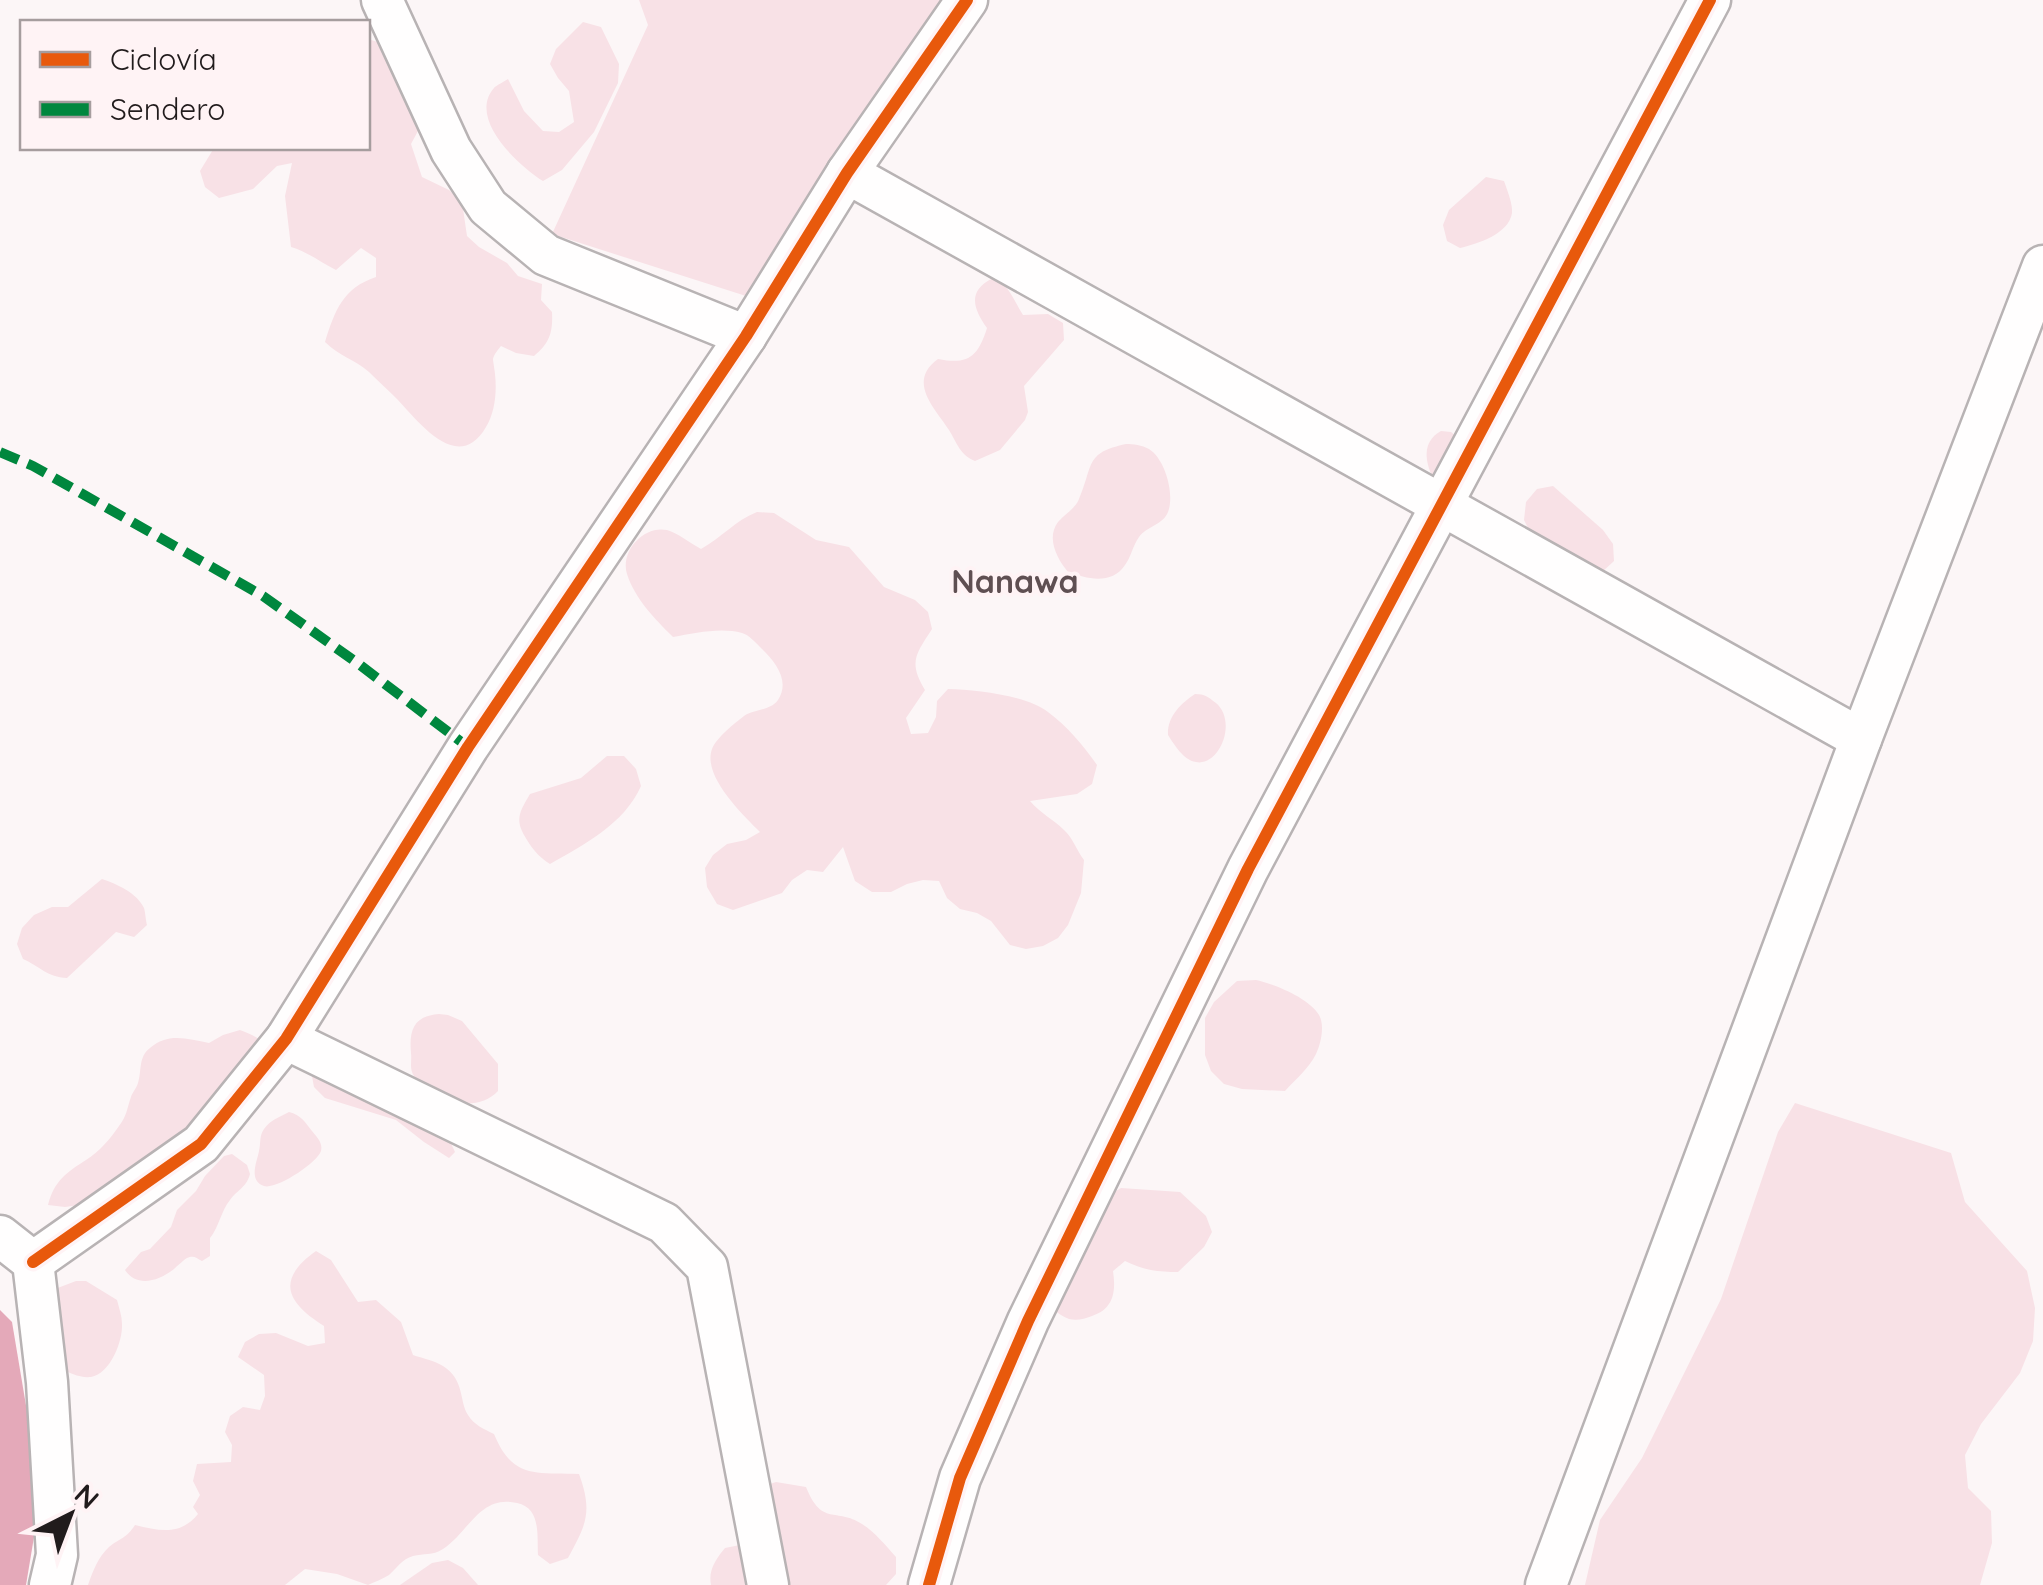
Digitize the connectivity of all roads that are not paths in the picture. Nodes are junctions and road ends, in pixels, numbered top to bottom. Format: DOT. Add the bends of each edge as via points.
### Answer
graph roads {
  1 [pos="382,0"];
  2 [pos="966,0"];
  3 [pos="1710,0"];
  4 [pos="847,173"];
  5 [pos="2043,266"];
  6 [pos="746,336"];
  7 [pos="1440,505"];
  8 [pos="1861,739"];
  9 [pos="286,1039"];
  10 [pos="0,1236"];
  11 [pos="33,1262"];
  12 [pos="50,1585"];
  13 [pos="768,1585"];
  14 [pos="929,1585"];
  15 [pos="1546,1585"];
  1 -- 6 [label="street" via="452,150 488,207 546,255"];
  2 -- 4 [label="street"];
  3 -- 7 [label="street"];
  4 -- 6 [label="street"];
  4 -- 7 [label="street"];
  5 -- 8 [label="street"];
  6 -- 9 [label="street" via="468,747"];
  7 -- 8 [label="street"];
  7 -- 14 [label="street" via="1248,868 1028,1321 960,1478"];
  8 -- 15 [label="street"];
  9 -- 11 [label="street" via="200,1144"];
  9 -- 13 [label="street" via="664,1224 707,1267"];
  10 -- 11 [label="street"];
  11 -- 12 [label="street" via="57,1555"];
}
